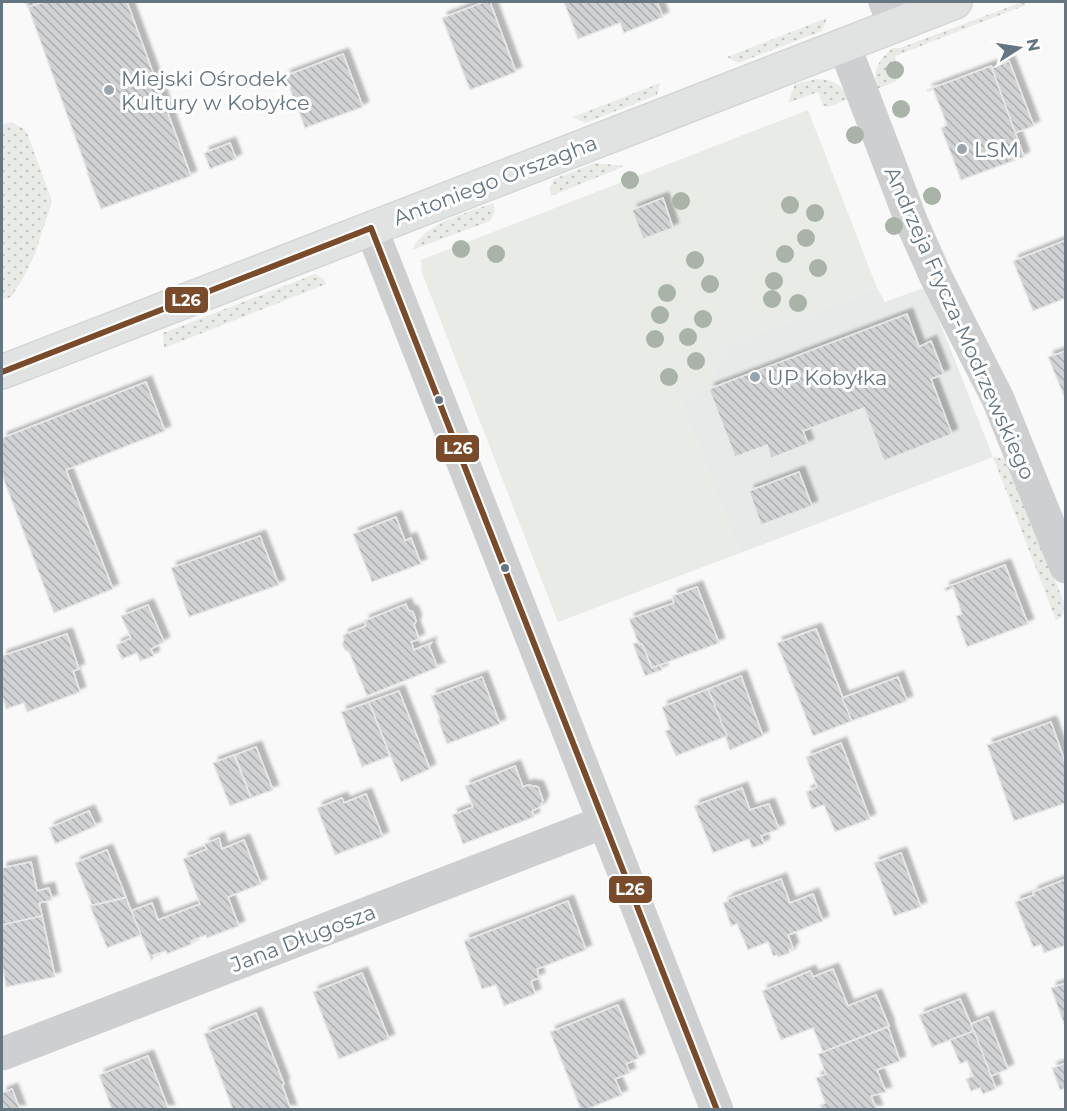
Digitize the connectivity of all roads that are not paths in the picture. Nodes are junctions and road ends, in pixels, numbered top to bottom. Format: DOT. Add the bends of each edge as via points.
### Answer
graph roads {
  1 [pos="955,2"];
  2 [pos="890,13"];
  3 [pos="844,45"];
  4 [pos="371,228"];
  5 [pos="2,372"];
  6 [pos="1065,567"];
  7 [pos="604,822"];
  8 [pos="2,1054"];
  9 [pos="717,1110"];
  1 -- 2 [label="street, Antoniego Orszagha"];
  2 -- 3 [label="street, Antoniego Orszagha"];
  3 -- 4 [label="street, Antoniego Orszagha"];
  3 -- 6 [label="street, Andrzeja Frycza-Modrzewskiego" via="912,223 998,399"];
  4 -- 5 [label="street, Antoniego Orszagha"];
  4 -- 7 [label="street"];
  7 -- 8 [label="street, Jana Długosza"];
  7 -- 9 [label="street"];
}
